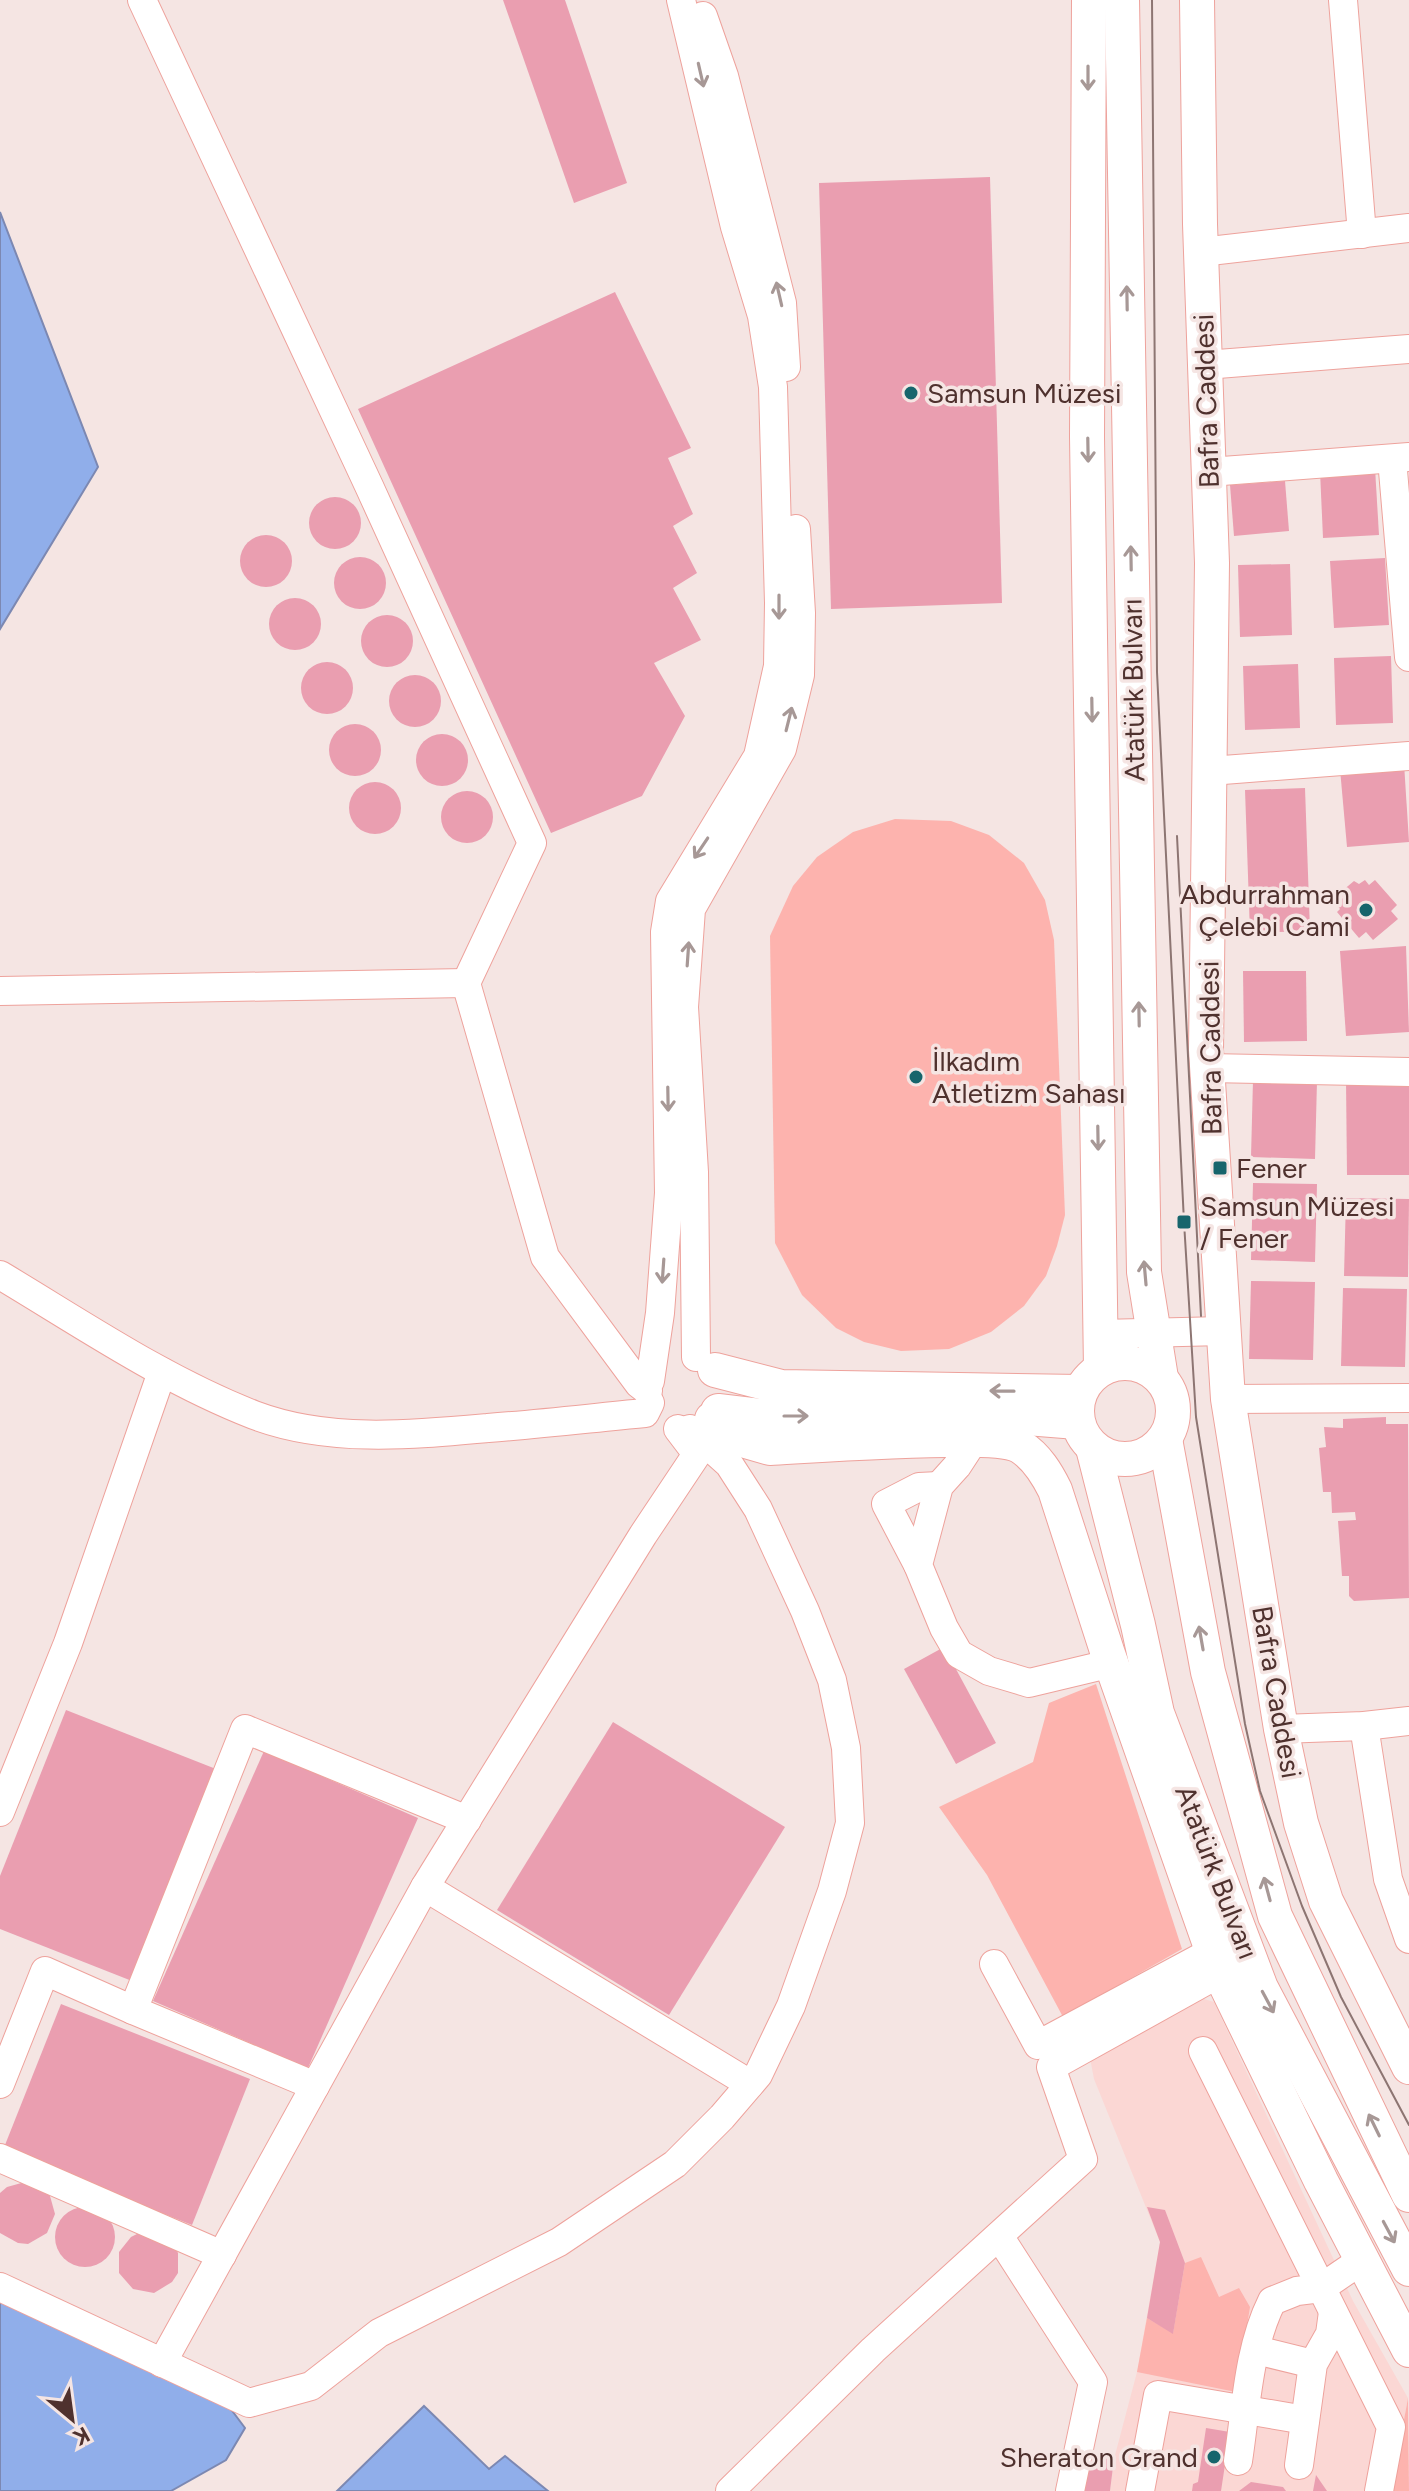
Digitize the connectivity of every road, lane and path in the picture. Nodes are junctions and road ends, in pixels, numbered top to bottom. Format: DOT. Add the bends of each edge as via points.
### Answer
graph roads {
  1 [pos="142,0"];
  2 [pos="681,0"];
  3 [pos="697,0"];
  4 [pos="1089,0"];
  5 [pos="1122,0"];
  6 [pos="1197,0"];
  7 [pos="1343,0"];
  8 [pos="1409,228"];
  9 [pos="1362,234"];
  10 [pos="1201,252"];
  11 [pos="1409,349"];
  12 [pos="1205,365"];
  13 [pos="1400,458"];
  14 [pos="1209,472"];
  15 [pos="1409,657"];
  16 [pos="1409,756"];
  17 [pos="1210,771"];
  18 [pos="466,983"];
  19 [pos="0,991"];
  20 [pos="1208,1068"];
  21 [pos="1409,1072"];
  22 [pos="0,1275"];
  23 [pos="1223,1331"];
  24 [pos="1154,1333"];
  25 [pos="1101,1334"];
  26 [pos="705,1363"];
  27 [pos="162,1372"];
  28 [pos="1161,1378"];
  29 [pos="650,1392"];
  30 [pos="1409,1398"];
  31 [pos="1228,1399"];
  32 [pos="1088,1408"];
  33 [pos="1002,1416"];
  34 [pos="700,1422"];
  35 [pos="1165,1439"];
  36 [pos="974,1440"];
  37 [pos="939,1486"];
  38 [pos="918,1565"];
  39 [pos="1108,1654"];
  40 [pos="1157,1713"];
  41 [pos="1409,1721"];
  42 [pos="1364,1726"];
  43 [pos="1281,1729"];
  44 [pos="0,1812"];
  45 [pos="467,1820"];
  46 [pos="425,1887"];
  47 [pos="1409,1939"];
  48 [pos="1216,1962"];
  49 [pos="994,1964"];
  50 [pos="133,2010"];
  51 [pos="1203,2051"];
  52 [pos="1045,2056"];
  53 [pos="1409,2067"];
  54 [pos="0,2084"];
  55 [pos="750,2084"];
  56 [pos="315,2086"];
  57 [pos="0,2158"];
  58 [pos="1409,2195"];
  59 [pos="999,2236"];
  60 [pos="222,2255"];
  61 [pos="1362,2260"];
  62 [pos="1409,2269"];
  63 [pos="0,2287"];
  64 [pos="1327,2300"];
  65 [pos="1256,2350"];
  66 [pos="1409,2350"];
  67 [pos="162,2363"];
  68 [pos="1313,2364"];
  69 [pos="1246,2411"];
  70 [pos="1305,2420"];
  71 [pos="1238,2461"];
  72 [pos="1299,2465"];
  73 [pos="730,2491"];
  74 [pos="1070,2491"];
  75 [pos="1140,2491"];
  76 [pos="1379,2491"];
  1 -- 18 [label="street" via="532,843"];
  2 -- 29 [label="street, one-way" via="735,227 762,316 773,387 778,666 758,756 670,901 665,932 669,1193"];
  26 -- 3 [label="street, one-way" via="684,1007 691,909 782,749 800,675 801,613 782,303 724,76"];
  4 -- 25 [label="main road, Atatürk Bulvarı, one-way" via="1087,437"];
  24 -- 5 [label="main road, Atatürk Bulvarı, one-way" via="1144,1257"];
  6 -- 10 [label="main road, Bafra Caddesi"];
  7 -- 9 [label="street"];
  8 -- 9 [label="street"];
  9 -- 10 [label="street"];
  10 -- 12 [label="main road, Bafra Caddesi"];
  11 -- 12 [label="street"];
  12 -- 14 [label="main road, Bafra Caddesi"];
  13 -- 14 [label="street"];
  13 -- 15 [label="street"];
  14 -- 17 [label="main road, Bafra Caddesi"];
  16 -- 17 [label="street"];
  17 -- 20 [label="main road, Bafra Caddesi"];
  18 -- 19 [label="street"];
  18 -- 29 [label="street" via="545,1257"];
  20 -- 21 [label="street"];
  20 -- 23 [label="main road, Bafra Caddesi"];
  22 -- 27 [label="street"];
  23 -- 24 [label="street"];
  23 -- 31 [label="main road, Bafra Caddesi"];
  24 -- 25 [label="street"];
  24 -- 28 [label="main road, Atatürk Bulvarı"];
  25 -- 32 [label="main road, Atatürk Bulvarı"];
  26 -- 29 [label="street" via="674,1358 664,1363"];
  32 -- 26 [label="main road, one-way" via="781,1387"];
  26 -- 34 [label="street" via="722,1389"];
  27 -- 29 [label="street" via="256,1416 327,1432 408,1436 645,1413"];
  27 -- 44 [label="street" via="68,1643"];
  28 -- 32 [label="main road" via="1133,1363 1117,1364"];
  28 -- 35 [label="main road, Atatürk Bulvarı" via="1173,1408"];
  29 -- 34 [label="street" via="656,1415 666,1424"];
  30 -- 31 [label="street"];
  31 -- 43 [label="main road, Bafra Caddesi"];
  32 -- 33 [label="main road"];
  32 -- 35 [label="main road" via="1115,1458 1139,1458"];
  32 -- 40 [label="main road, Atatürk Bulvarı"];
  34 -- 33 [label="main road, one-way"];
  33 -- 40 [label="main road" via="1070,1472"];
  34 -- 36 [label="main road" via="770,1448"];
  34 -- 45 [label="street" via="697,1454"];
  34 -- 55 [label="street" via="758,1509 805,1611 832,1680 846,1748 850,1823 832,1891 791,2006"];
  58 -- 35 [label="main road, Atatürk Bulvarı, one-way" via="1275,1916 1208,1672"];
  36 -- 37 [label="street"];
  36 -- 39 [label="main road" via="1020,1445 1044,1468"];
  37 -- 38 [label="street"];
  37 -- 38 [label="street" via="919,1487 886,1504"];
  38 -- 39 [label="street" via="959,1654 989,1671 1029,1683 1100,1666"];
  39 -- 48 [label="main road"];
  40 -- 62 [label="main road, Atatürk Bulvarı, one-way" via="1261,1988"];
  41 -- 42 [label="street"];
  42 -- 43 [label="street"];
  42 -- 47 [label="street" via="1388,1879"];
  43 -- 53 [label="main road, Bafra Caddesi" via="1326,1901"];
  45 -- 46 [label="street"];
  45 -- 50 [label="street" via="245,1729"];
  46 -- 55 [label="street"];
  46 -- 56 [label="street"];
  48 -- 52 [label="street"];
  48 -- 61 [label="main road"];
  49 -- 52 [label="street"];
  50 -- 54 [label="street" via="45,1971"];
  50 -- 56 [label="street"];
  51 -- 64 [label="street"];
  52 -- 59 [label="street" via="1083,2159"];
  55 -- 67 [label="street" via="675,2164 559,2242 379,2333 311,2386 249,2403"];
  56 -- 60 [label="street"];
  57 -- 60 [label="street"];
  59 -- 73 [label="street"];
  59 -- 74 [label="street" via="1093,2382"];
  60 -- 67 [label="street"];
  61 -- 64 [label="street"];
  61 -- 66 [label="main road"];
  63 -- 67 [label="street"];
  64 -- 65 [label="street" via="1297,2291 1272,2301"];
  64 -- 68 [label="street" via="1330,2334"];
  64 -- 76 [label="street" via="1391,2427"];
  65 -- 68 [label="street"];
  65 -- 69 [label="street"];
  68 -- 70 [label="street"];
  69 -- 70 [label="street"];
  69 -- 71 [label="street"];
  69 -- 75 [label="street" via="1158,2395"];
  70 -- 72 [label="street"];
}
